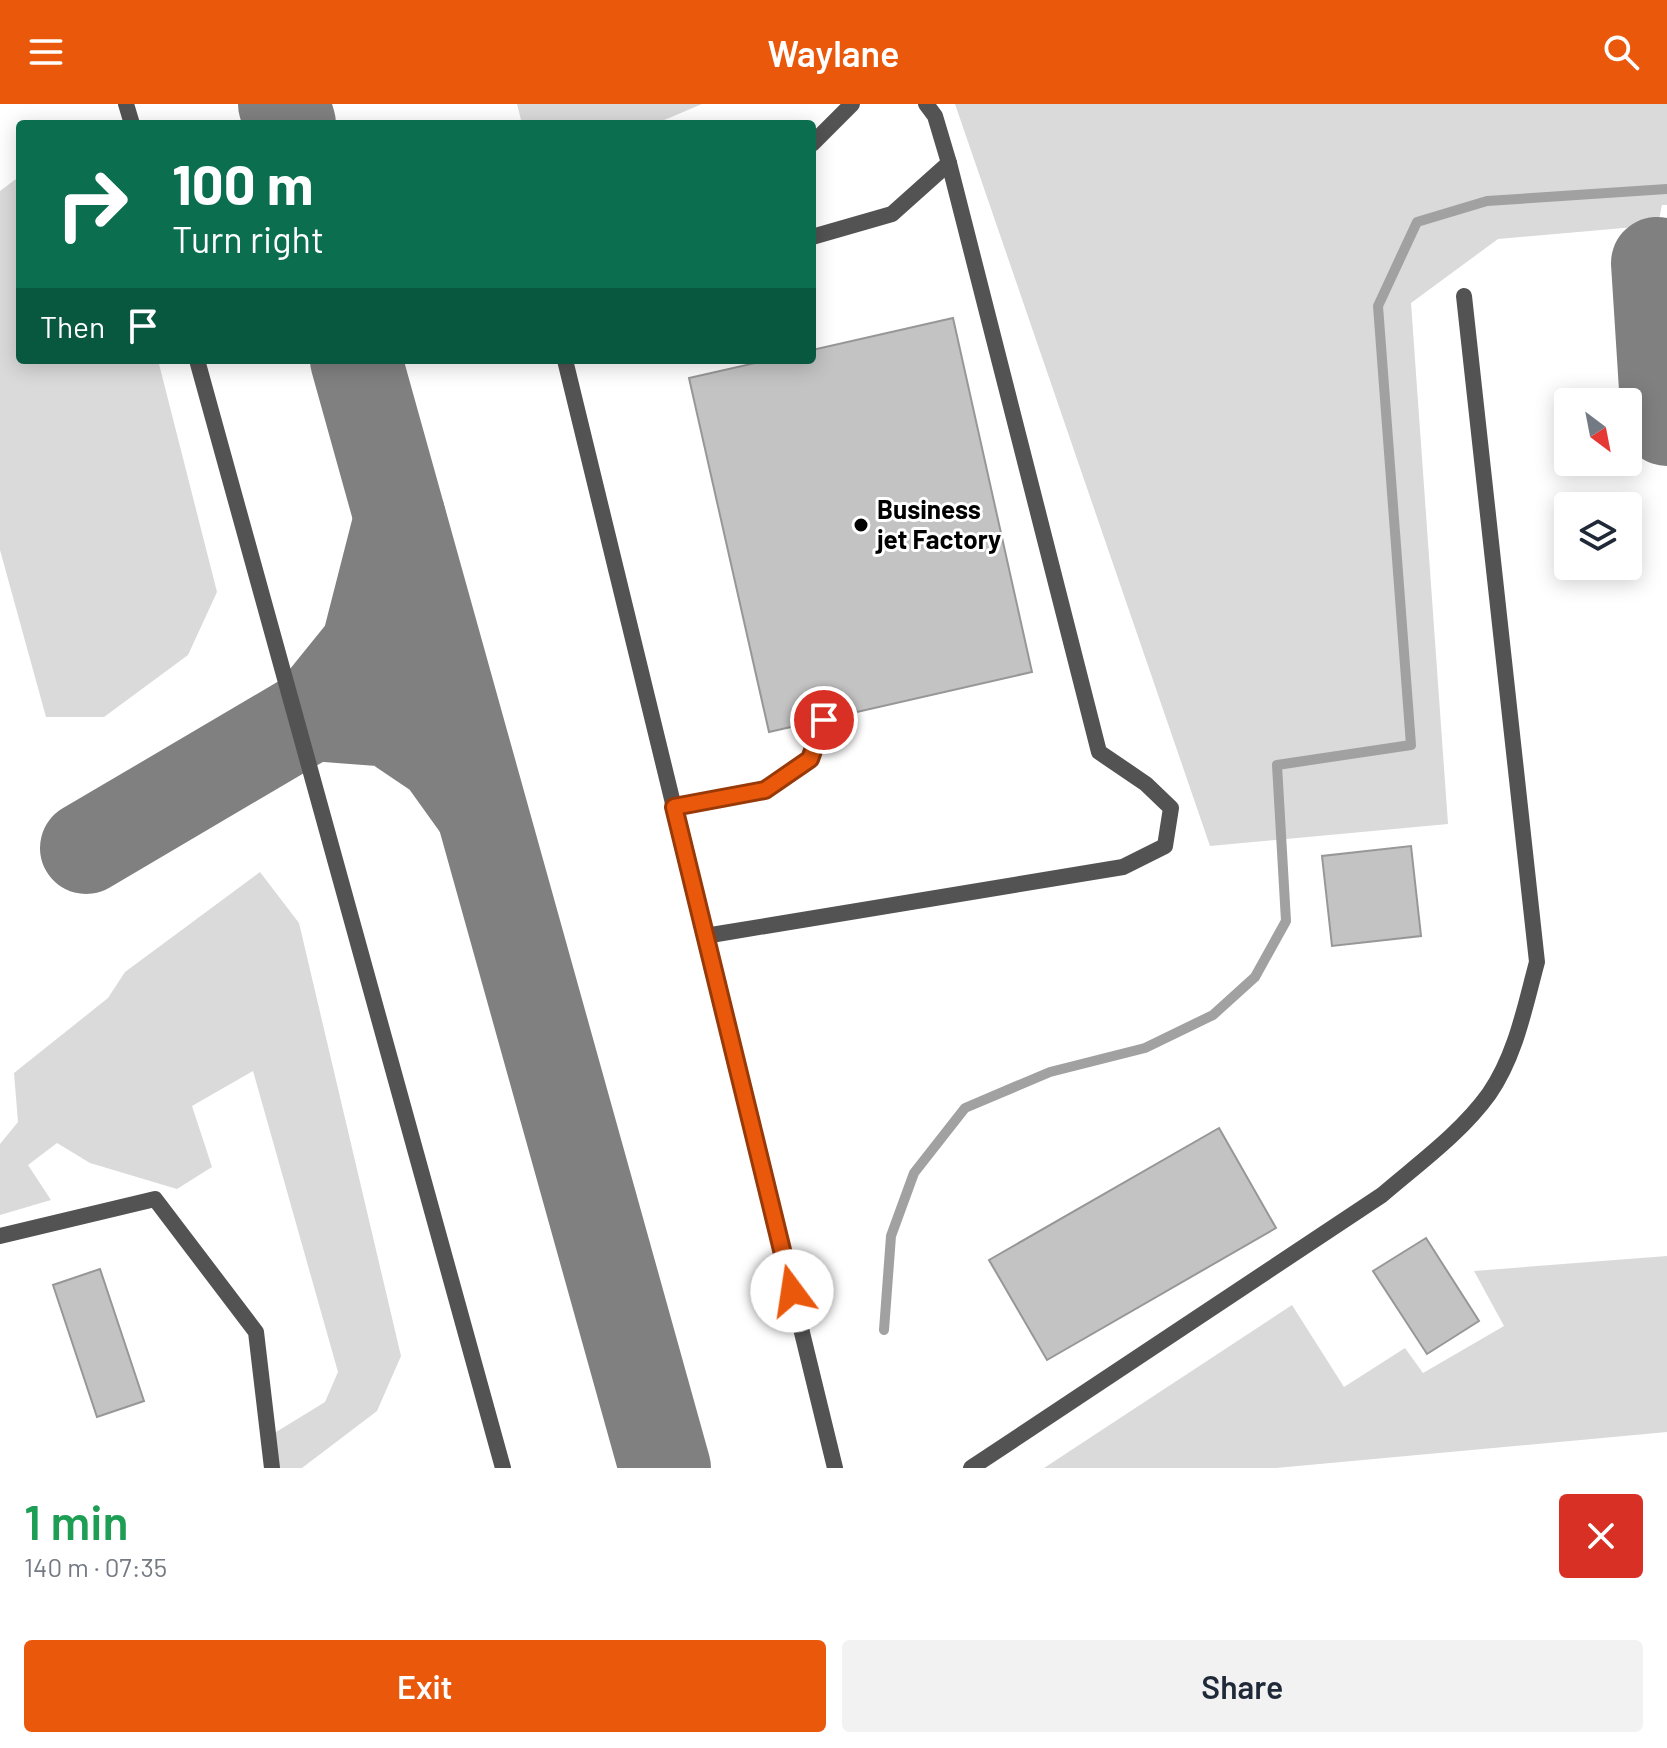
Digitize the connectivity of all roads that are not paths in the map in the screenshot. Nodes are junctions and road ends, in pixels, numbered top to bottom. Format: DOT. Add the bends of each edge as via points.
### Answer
graph roads {
  1 [pos="852,104"];
  2 [pos="926,104"];
  3 [pos="816,140"];
  4 [pos="949,163"];
  5 [pos="816,236"];
  6 [pos="1464,296"];
  7 [pos="198,364"];
  8 [pos="566,364"];
  9 [pos="824,720"];
  10 [pos="674,807"];
  11 [pos="705,936"];
  12 [pos="0,1236"];
  13 [pos="272,1468"];
  14 [pos="503,1468"];
  15 [pos="835,1468"];
  16 [pos="971,1468"];
  1 -- 3 [label="lane"];
  2 -- 4 [label="lane" via="935,116"];
  4 -- 5 [label="lane" via="892,214"];
  4 -- 11 [label="lane" via="1099,752 1171,808 1165,846 1123,867"];
  6 -- 16 [label="lane" via="1537,962 1517,1037 1489,1094 1441,1145 1382,1195"];
  7 -- 14 [label="lane"];
  8 -- 10 [label="lane"];
  9 -- 10 [label="lane" via="810,759 765,790"];
  10 -- 11 [label="lane"];
  11 -- 15 [label="lane"];
  12 -- 13 [label="lane" via="155,1199 256,1332"];
}
